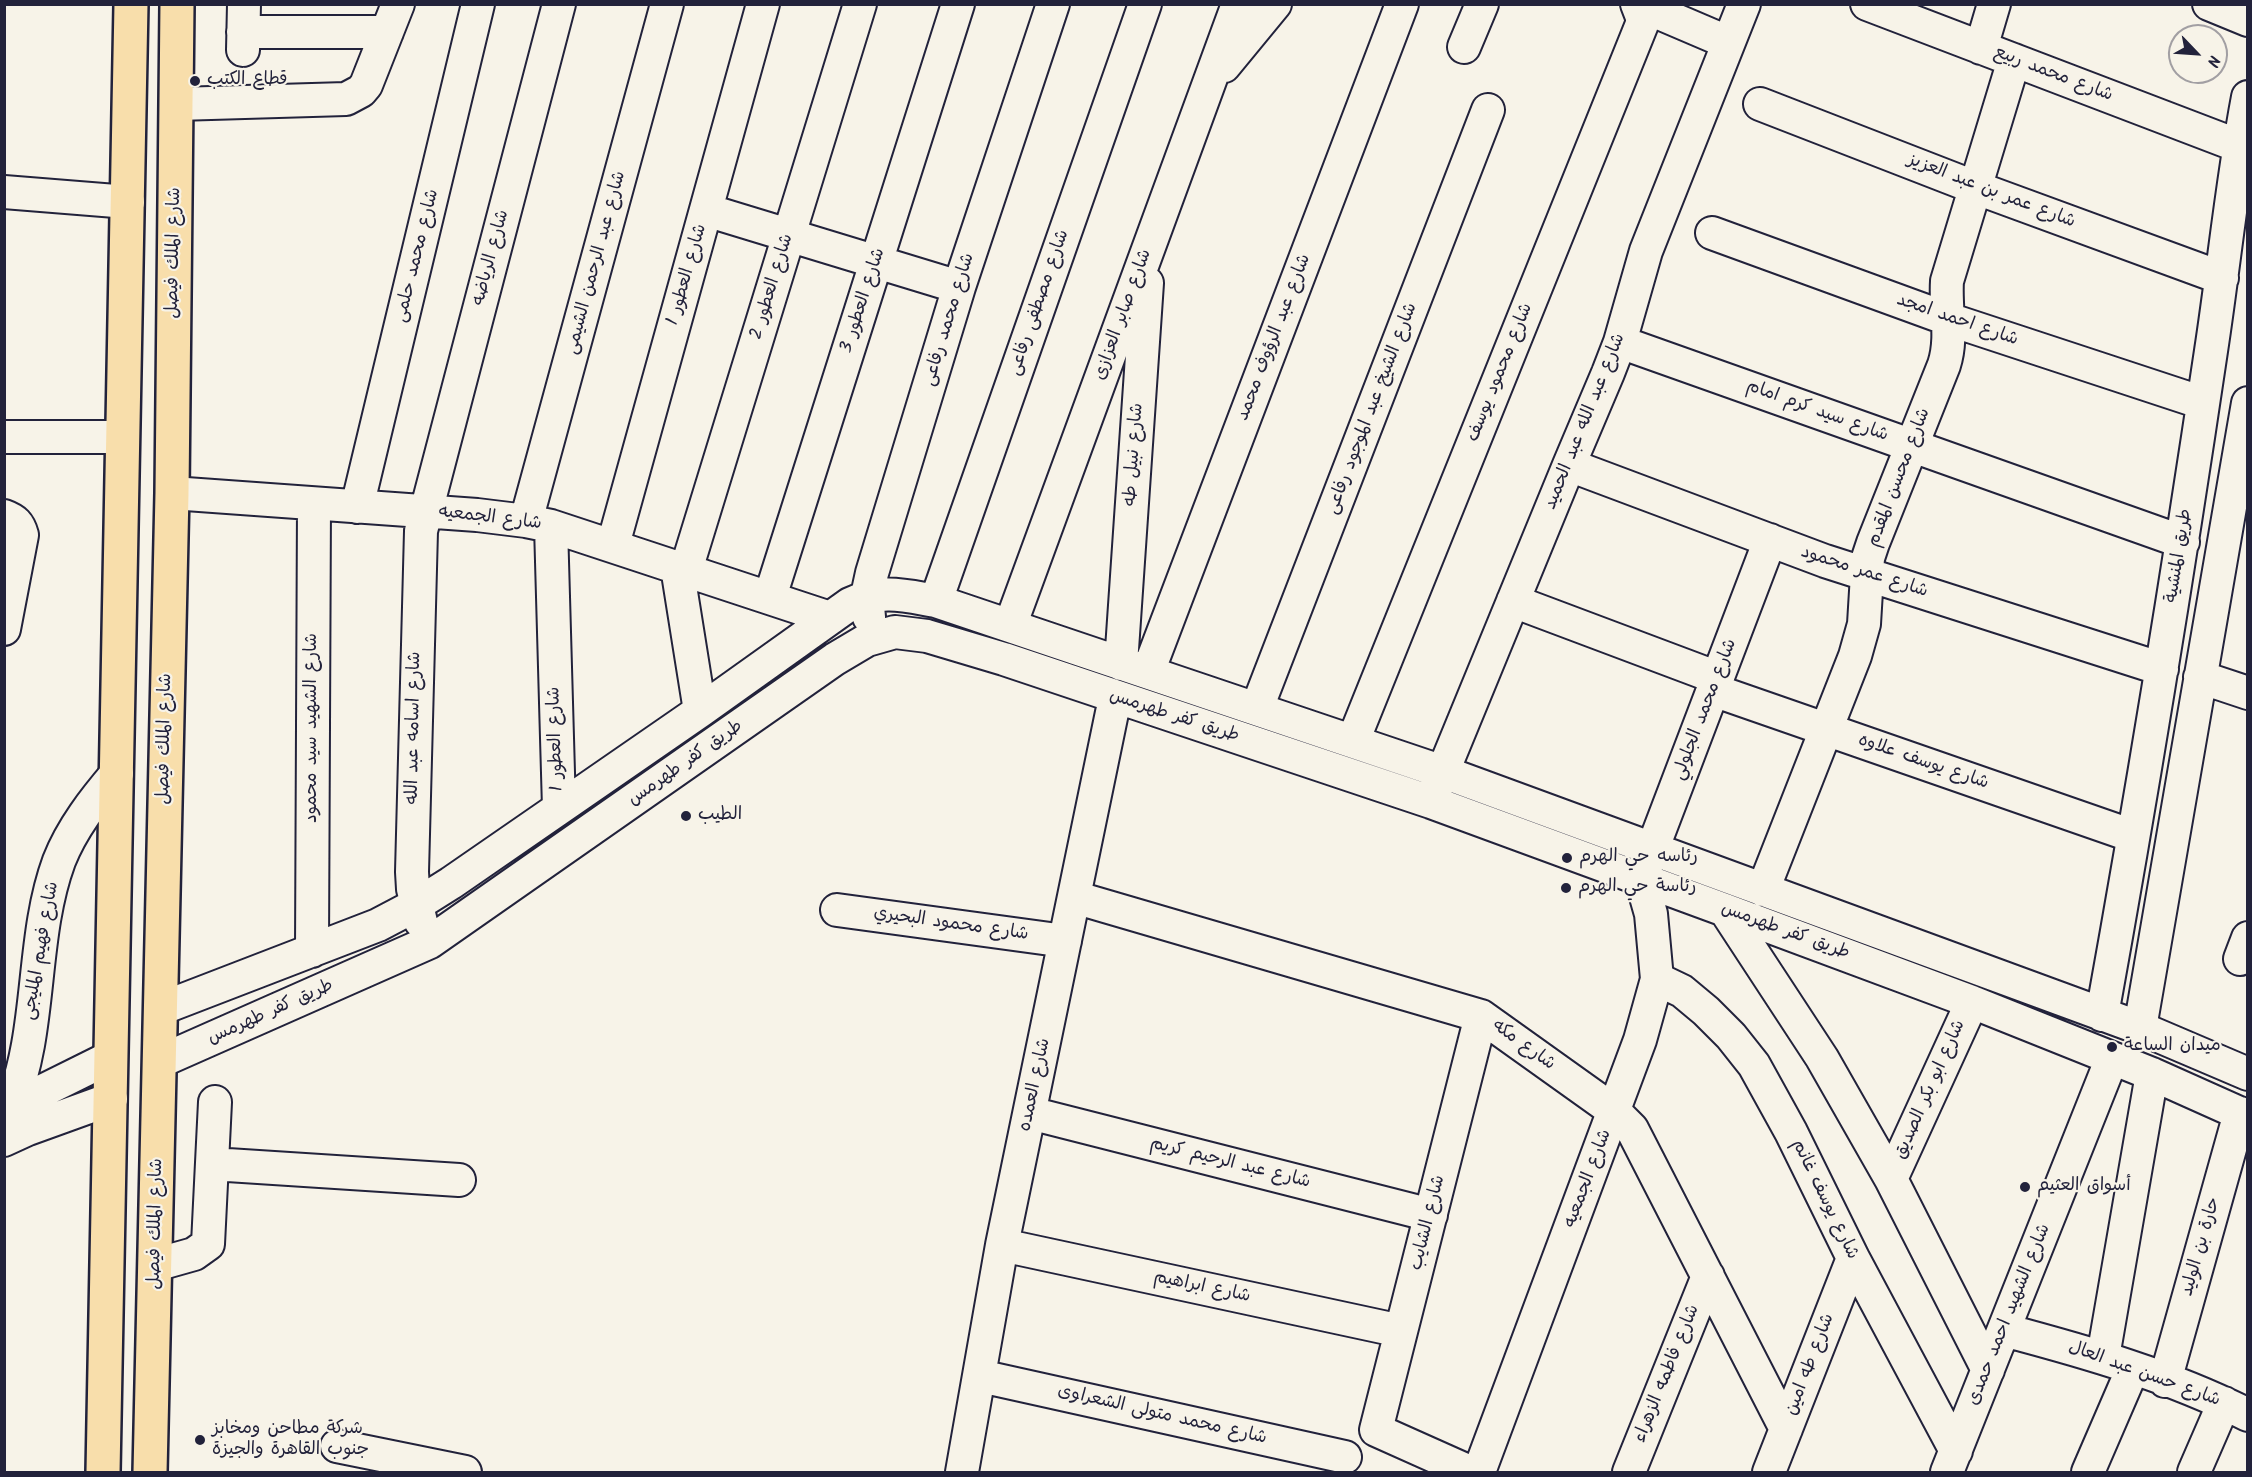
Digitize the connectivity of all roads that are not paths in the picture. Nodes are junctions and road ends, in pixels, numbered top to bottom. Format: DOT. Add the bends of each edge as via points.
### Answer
graph roads {
  1 [pos="131,4"];
  2 [pos="177,4"];
  3 [pos="478,4"];
  4 [pos="559,4"];
  5 [pos="667,4"];
  6 [pos="763,4"];
  7 [pos="860,4"];
  8 [pos="958,4"];
  9 [pos="1053,4"];
  10 [pos="1144,4"];
  11 [pos="1238,4"];
  12 [pos="1275,4"];
  13 [pos="1402,4"];
  14 [pos="1482,4"];
  15 [pos="1637,4"];
  16 [pos="1744,4"];
  17 [pos="1867,4"];
  18 [pos="1994,4"];
  19 [pos="2209,4"];
  20 [pos="393,18"];
  21 [pos="2247,20"];
  22 [pos="243,29"];
  23 [pos="1728,42"];
  24 [pos="1464,47"];
  25 [pos="1981,48"];
  26 [pos="2014,60"];
  27 [pos="1209,84"];
  28 [pos="2247,97"];
  29 [pos="177,104"];
  30 [pos="1761,104"];
  31 [pos="1488,110"];
  32 [pos="2238,146"];
  33 [pos="1974,187"];
  34 [pos="4,192"];
  35 [pos="128,202"];
  36 [pos="706,210"];
  37 [pos="1712,233"];
  38 [pos="789,235"];
  39 [pos="1149,247"];
  40 [pos="876,261"];
  41 [pos="2222,278"];
  42 [pos="959,287"];
  43 [pos="1948,319"];
  44 [pos="1620,342"];
  45 [pos="2203,403"];
  46 [pos="2247,404"];
  47 [pos="4,437"];
  48 [pos="123,437"];
  49 [pos="1912,446"];
  50 [pos="1569,465"];
  51 [pos="172,493"];
  52 [pos="314,504"];
  53 [pos="357,507"];
  54 [pos="425,512"];
  55 [pos="4,516"];
  56 [pos="539,524"];
  57 [pos="2185,527"];
  58 [pos="2237,532"];
  59 [pos="1770,540"];
  60 [pos="613,545"];
  61 [pos="682,569"];
  62 [pos="1867,574"];
  63 [pos="867,596"];
  64 [pos="770,597"];
  65 [pos="1513,601"];
  66 [pos="936,602"];
  67 [pos="830,618"];
  68 [pos="1010,626"];
  69 [pos="4,629"];
  70 [pos="877,637"];
  71 [pos="1135,668"];
  72 [pos="2163,669"];
  73 [pos="2200,677"];
  74 [pos="1716,684"];
  75 [pos="2247,693"];
  76 [pos="1115,698"];
  77 [pos="1257,708"];
  78 [pos="700,711"];
  79 [pos="1826,729"];
  80 [pos="1353,741"];
  81 [pos="1443,772"];
  82 [pos="117,773"];
  83 [pos="1431,802"];
  84 [pos="559,808"];
  85 [pos="2133,836"];
  86 [pos="1652,850"];
  87 [pos="1641,879"];
  88 [pos="1763,890"];
  89 [pos="1074,897"];
  90 [pos="416,905"];
  91 [pos="837,910"];
  92 [pos="1725,910"];
  93 [pos="1065,940"];
  94 [pos="430,942"];
  95 [pos="312,951"];
  96 [pos="1656,979"];
  97 [pos="1971,1002"];
  98 [pos="160,1009"];
  99 [pos="2102,1015"];
  100 [pos="1481,1016"];
  101 [pos="2140,1028"];
  102 [pos="111,1057"];
  103 [pos="2112,1058"];
  104 [pos="161,1061"];
  105 [pos="2152,1074"];
  106 [pos="2247,1074"];
  107 [pos="111,1099"];
  108 [pos="214,1102"];
  109 [pos="7,1109"];
  110 [pos="1614,1111"];
  111 [pos="1030,1113"];
  112 [pos="2244,1115"];
  113 [pos="4,1140"];
  114 [pos="212,1164"];
  115 [pos="1891,1179"];
  116 [pos="459,1180"];
  117 [pos="1431,1215"];
  118 [pos="1002,1245"];
  119 [pos="1853,1258"];
  120 [pos="155,1265"];
  121 [pos="1708,1276"];
  122 [pos="2004,1330"];
  123 [pos="1401,1331"];
  124 [pos="2103,1357"];
  125 [pos="2133,1368"];
  126 [pos="1988,1370"];
  127 [pos="980,1376"];
  128 [pos="2165,1381"];
  129 [pos="2236,1409"];
  130 [pos="1786,1429"];
  131 [pos="337,1446"];
  132 [pos="1345,1457"];
  133 [pos="1952,1462"];
  134 [pos="103,1473"];
  135 [pos="150,1473"];
  136 [pos="465,1473"];
  137 [pos="962,1473"];
  138 [pos="1470,1473"];
  139 [pos="1479,1473"];
  140 [pos="1629,1473"];
  141 [pos="1769,1473"];
  142 [pos="2088,1473"];
  143 [pos="2194,1473"];
  1 -- 35 [label="main road"];
  2 -- 29 [label="main road, شارع الملك فيصل"];
  3 -- 53 [label="street, شارع محمد حلمى"];
  4 -- 54 [label="street, شارع الرياضه"];
  5 -- 56 [label="street, شارع عبد الرحمن الشيمى"];
  6 -- 36 [label="street, شارع العطور 1"];
  7 -- 38 [label="street, شارع العطور 2"];
  8 -- 40 [label="street, شارع العطور 3"];
  9 -- 42 [label="street, شارع محمد رفاعى"];
  10 -- 66 [label="street, شارع مصطفى رفاعى"];
  11 -- 27 [label="street, شارع صابر العزازى"];
  12 -- 27 [label="street"];
  13 -- 71 [label="street, شارع عبد الرؤوف محمد"];
  14 -- 24 [label="street"];
  15 -- 23 [label="street"];
  15 -- 80 [label="street, شارع محمود يوسف" via="1642,24"];
  16 -- 23 [label="street, شارع عبد الله عبد الحميد"];
  17 -- 25 [label="street, شارع محمد ربيع"];
  18 -- 25 [label="street"];
  19 -- 21 [label="street"];
  20 -- 22 [label="street"];
  20 -- 29 [label="street" via="366,85 346,99"];
  23 -- 44 [label="street, شارع عبد الله عبد الحميد" via="1646,251"];
  25 -- 26 [label="street, شارع محمد ربيع"];
  26 -- 32 [label="street, شارع محمد ربيع"];
  26 -- 33 [label="street, شارع محسن المقدم"];
  27 -- 39 [label="street, شارع صابر العزازى"];
  28 -- 32 [label="street, طريق المنشية"];
  29 -- 51 [label="main road, شارع الملك فيصل"];
  30 -- 33 [label="street, شارع عمر بن عبد العزيز"];
  31 -- 77 [label="street, شارع الشيخ عبد الموجود رفاعى"];
  32 -- 41 [label="street, طريق المنشية"];
  33 -- 41 [label="street, شارع عمر بن عبد العزيز"];
  33 -- 43 [label="street, شارع محسن المقدم" via="1947,281"];
  34 -- 35 [label="street"];
  35 -- 48 [label="main road"];
  36 -- 38 [label="street"];
  36 -- 60 [label="street, شارع العطور 1"];
  37 -- 43 [label="street, شارع احمد امجد"];
  38 -- 40 [label="street"];
  38 -- 61 [label="street, شارع العطور 2"];
  39 -- 68 [label="street, شارع صابر العزازى"];
  39 -- 71 [label="street, شارع نبيل طه"];
  40 -- 42 [label="street"];
  40 -- 64 [label="street, شارع العطور 3"];
  41 -- 45 [label="street, طريق المنشية"];
  42 -- 63 [label="street, شارع محمد رفاعى"];
  43 -- 45 [label="street, شارع احمد امجد"];
  43 -- 49 [label="street, شارع محسن المقدم" via="1948,354"];
  44 -- 49 [label="street, شارع سيد كرم امام"];
  44 -- 50 [label="street, شارع عبد الله عبد الحميد"];
  45 -- 57 [label="street, طريق المنشية"];
  46 -- 58 [label="street"];
  47 -- 48 [label="street"];
  48 -- 82 [label="main road"];
  49 -- 57 [label="street, شارع سيد كرم امام"];
  49 -- 62 [label="street, شارع محسن المقدم" via="1873,543"];
  50 -- 59 [label="street, شارع عمر محمود"];
  50 -- 65 [label="street, شارع عبد الله عبد الحميد"];
  51 -- 52 [label="street, شارع الجمعيه"];
  51 -- 98 [label="main road, شارع الملك فيصل"];
  52 -- 53 [label="street, شارع الجمعيه"];
  52 -- 95 [label="street, شارع الشهيد سيد محمود"];
  53 -- 54 [label="street, شارع الجمعيه"];
  54 -- 56 [label="street, شارع الجمعيه"];
  54 -- 90 [label="street, شارع اسامه عبد الله" via="419,549 412,872"];
  55 -- 69 [label="street" via="20,526 22,535"];
  56 -- 60 [label="street, شارع الجمعيه"];
  56 -- 84 [label="street, شارع العطور 1"];
  57 -- 58 [label="street, شارع سيد كرم امام"];
  57 -- 72 [label="street, طريق المنشية"];
  58 -- 73 [label="street"];
  59 -- 62 [label="street, شارع عمر محمود"];
  59 -- 74 [label="street, شارع محمد الجلولي"];
  60 -- 61 [label="street, شارع الجمعيه"];
  61 -- 64 [label="street, شارع الجمعيه"];
  61 -- 78 [label="street, شارع العطور 2"];
  62 -- 72 [label="street, شارع عمر محمود"];
  62 -- 79 [label="street, شارع محسن المقدم" via="1860,640"];
  63 -- 66 [label="street, طريق كفر طهرمس" via="888,594"];
  63 -- 67 [label="street, طريق كفر طهرمس"];
  63 -- 70 [label="street, شارع محمد رفاعى" via="869,617"];
  64 -- 67 [label="street, شارع الجمعيه"];
  65 -- 74 [label="street, شارع يوسف علاوه"];
  65 -- 81 [label="street, شارع عبد الله عبد الحميد"];
  66 -- 68 [label="street, طريق كفر طهرمس"];
  67 -- 78 [label="street, طريق كفر طهرمس"];
  68 -- 71 [label="street, طريق كفر طهرمس"];
  70 -- 76 [label="street, طريق كفر طهرمس" via="895,632 927,636"];
  70 -- 94 [label="street, طريق كفر طهرمس" via="835,659"];
  71 -- 77 [label="street, طريق كفر طهرمس"];
  72 -- 85 [label="street, طريق المنشية"];
  73 -- 75 [label="street"];
  73 -- 101 [label="street"];
  74 -- 79 [label="street, شارع يوسف علاوه"];
  74 -- 86 [label="street, شارع محمد الجلولي"];
  76 -- 83 [label="street, طريق كفر طهرمس"];
  76 -- 89 [label="street, شارع العمده"];
  77 -- 80 [label="street, طريق كفر طهرمس"];
  78 -- 84 [label="street, طريق كفر طهرمس"];
  79 -- 85 [label="street, شارع يوسف علاوه"];
  79 -- 88 [label="street, شارع محسن المقدم"];
  80 -- 81 [label="street, طريق كفر طهرمس"];
  81 -- 83 [label="street, شارع عبد الله عبد الحميد"];
  81 -- 86 [label="street, طريق كفر طهرمس"];
  82 -- 102 [label="main road"];
  82 -- 109 [label="street, شارع فهيم المليجى" via="75,829 49,894 22,1075"];
  83 -- 87 [label="street, طريق كفر طهرمس"];
  84 -- 90 [label="street, طريق كفر طهرمس"];
  85 -- 99 [label="street, طريق المنشية"];
  86 -- 87 [label="street, شارع محمد الجلولي"];
  86 -- 88 [label="street, طريق كفر طهرمس"];
  87 -- 92 [label="street, طريق كفر طهرمس"];
  87 -- 96 [label="street, شارع الجمعيه" via="1651,914"];
  88 -- 99 [label="street, طريق كفر طهرمس"];
  89 -- 93 [label="street, شارع العمده"];
  89 -- 100 [label="street, شارع مكه"];
  90 -- 94 [label="street, شارع اسامه عبد الله"];
  90 -- 95 [label="street, طريق كفر طهرمس"];
  91 -- 93 [label="street, شارع محمود البحيري"];
  92 -- 97 [label="street, طريق كفر طهرمس"];
  92 -- 115 [label="street" via="1822,1058"];
  93 -- 111 [label="street, شارع العمده"];
  94 -- 104 [label="street, طريق كفر طهرمس"];
  95 -- 98 [label="street, طريق كفر طهرمس"];
  96 -- 110 [label="street, شارع الجمعيه" via="1640,1040"];
  96 -- 119 [label="street, شارع يوسف غانم" via="1682,991 1706,1011 1754,1065"];
  97 -- 103 [label="street, طريق كفر طهرمس"];
  97 -- 115 [label="street, شارع ابو بكر الصديق"];
  98 -- 104 [label="main road, شارع الملك فيصل"];
  99 -- 101 [label="street, طريق كفر طهرمس"];
  100 -- 110 [label="street, شارع مكه"];
  100 -- 117 [label="street, شارع الشايب"];
  101 -- 106 [label="street, طريق كفر طهرمس"];
  102 -- 107 [label="main road"];
  102 -- 109 [label="street"];
  103 -- 105 [label="street, طريق كفر طهرمس"];
  103 -- 122 [label="street, شارع الشهيد احمد حمدى"];
  104 -- 120 [label="main road, شارع الملك فيصل"];
  105 -- 112 [label="street, طريق كفر طهرمس"];
  105 -- 124 [label="street"];
  107 -- 113 [label="street"];
  107 -- 134 [label="main road"];
  108 -- 114 [label="street"];
  110 -- 121 [label="street, شارع مكه" via="1632,1129"];
  110 -- 139 [label="street, شارع الجمعيه"];
  111 -- 117 [label="street, شارع عبد الرحيم كريم"];
  111 -- 118 [label="street, شارع العمده"];
  112 -- 128 [label="street, حارة بن الوليد"];
  114 -- 116 [label="street"];
  114 -- 120 [label="street" via="207,1245 194,1254"];
  115 -- 126 [label="street"];
  117 -- 123 [label="street, شارع الشايب"];
  118 -- 123 [label="street, شارع ابراهيم"];
  118 -- 127 [label="street, شارع العمده"];
  119 -- 130 [label="street, شارع طه امين"];
  119 -- 133 [label="street, شارع يوسف غانم"];
  120 -- 135 [label="main road, شارع الملك فيصل"];
  121 -- 130 [label="street, شارع مكه"];
  121 -- 140 [label="street, شارع فاطمه الزهراء"];
  122 -- 124 [label="street, شارع حسن عبد العال"];
  122 -- 126 [label="street, شارع الشهيد احمد حمدى"];
  123 -- 138 [label="street, شارع الشايب" via="1376,1431"];
  124 -- 125 [label="street, شارع حسن عبد العال"];
  125 -- 128 [label="street, شارع حسن عبد العال"];
  125 -- 142 [label="street"];
  126 -- 133 [label="street, شارع الشهيد احمد حمدى"];
  127 -- 132 [label="street, شارع محمد متولى الشعراوى"];
  127 -- 137 [label="street, شارع العمده"];
  128 -- 129 [label="street, شارع حسن عبد العال"];
  129 -- 143 [label="street"];
  130 -- 141 [label="street, شارع طه امين"];
  131 -- 136 [label="street"];
}
